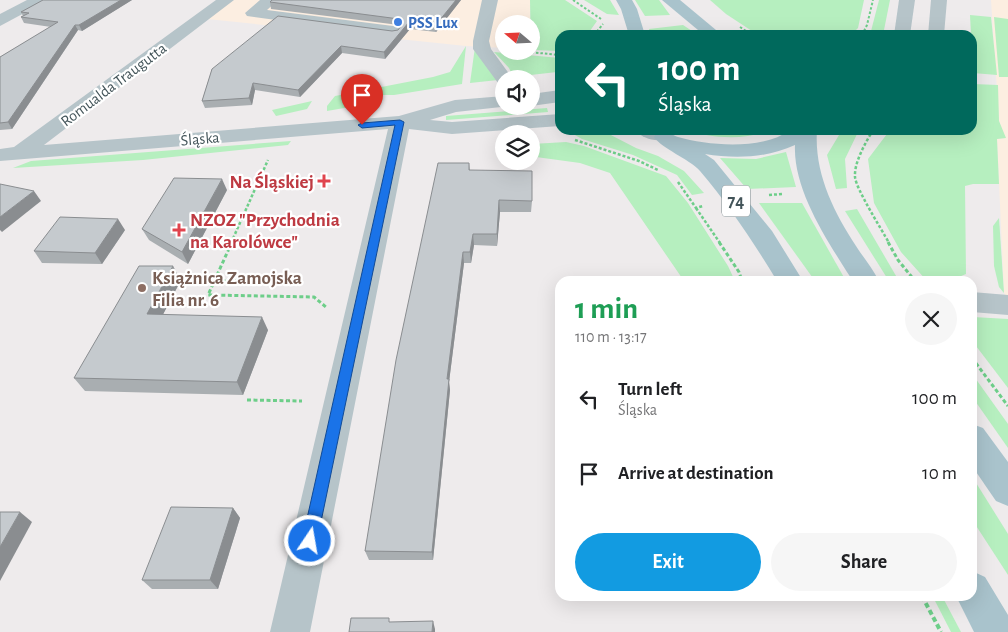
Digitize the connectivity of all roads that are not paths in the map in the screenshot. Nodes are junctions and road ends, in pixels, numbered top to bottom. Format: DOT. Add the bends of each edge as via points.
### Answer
graph roads {
  1 [pos="38,0"];
  2 [pos="226,0"];
  3 [pos="270,0"];
  4 [pos="490,0"];
  5 [pos="624,0"];
  6 [pos="670,0"];
  7 [pos="907,0"];
  8 [pos="912,0"];
  9 [pos="939,2"];
  10 [pos="0,20"];
  11 [pos="635,30"];
  12 [pos="708,30"];
  13 [pos="903,30"];
  14 [pos="936,30"];
  15 [pos="393,31"];
  16 [pos="497,70"];
  17 [pos="555,97"];
  18 [pos="540,98"];
  19 [pos="495,103"];
  20 [pos="555,120"];
  21 [pos="400,122"];
  22 [pos="659,135"];
  23 [pos="661,135"];
  24 [pos="796,135"];
  25 [pos="806,135"];
  26 [pos="10,154"];
  27 [pos="0,168"];
  28 [pos="787,276"];
  29 [pos="863,276"];
  30 [pos="977,302"];
  31 [pos="1008,305"];
  32 [pos="977,445"];
  33 [pos="1008,490"];
  34 [pos="977,599"];
  35 [pos="290,632"];
  36 [pos="996,632"];
  1 -- 10 [label="street"];
  2 -- 26 [label="street, Romualda Traugutta"];
  3 -- 15 [label="street" via="254,13"];
  4 -- 16 [label="street" via="481,41 482,49"];
  5 -- 11 [label="main road"];
  6 -- 12 [label="main road"];
  7 -- 13 [label="street"];
  8 -- 9 [label="street"];
  9 -- 14 [label="street"];
  17 -- 18 [label="street"];
  19 -- 21 [label="street, Śląska" via="455,106"];
  20 -- 21 [label="street, Śląska" via="452,128"];
  21 -- 26 [label="street, Śląska"];
  21 -- 35 [label="street"];
  22 -- 28 [label="main road, 74" via="706,165 764,237"];
  23 -- 24 [label="main road, 74" via="702,148 748,150 787,142"];
  25 -- 29 [label="main road" via="804,150 819,197 844,248"];
  26 -- 27 [label="street, Romualda Traugutta"];
  30 -- 31 [label="street"];
  32 -- 33 [label="main road"];
  34 -- 36 [label="main road"];
}
